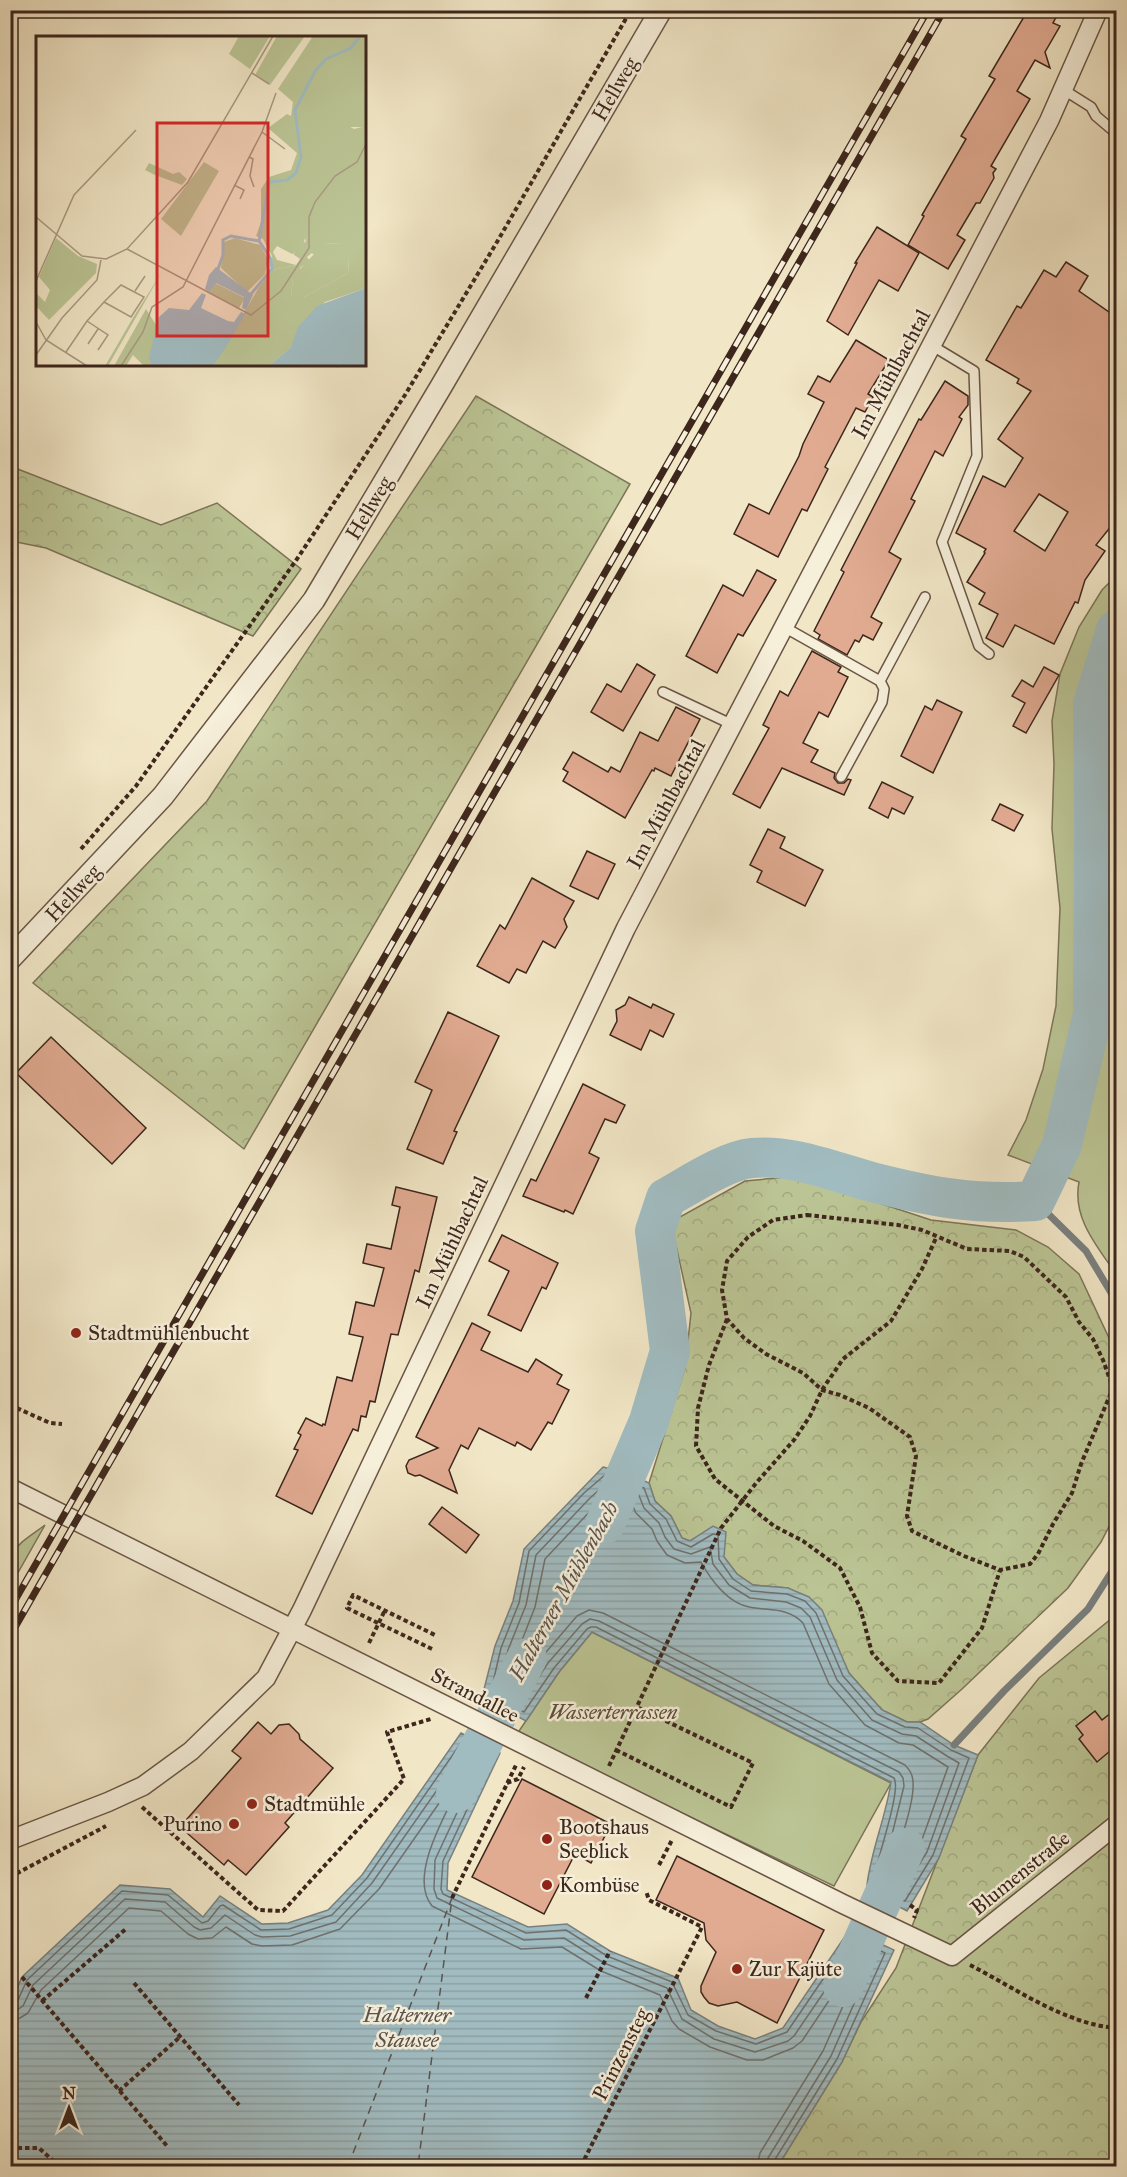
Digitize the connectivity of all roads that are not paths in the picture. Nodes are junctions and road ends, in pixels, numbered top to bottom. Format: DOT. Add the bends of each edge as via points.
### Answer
graph roads {
  1 [pos="661,10"];
  2 [pos="1098,10"];
  3 [pos="1064,90"];
  4 [pos="1116,133"];
  5 [pos="931,345"];
  6 [pos="926,597"];
  7 [pos="784,627"];
  8 [pos="989,654"];
  9 [pos="880,681"];
  10 [pos="663,692"];
  11 [pos="733,725"];
  12 [pos="841,777"];
  13 [pos="10,959"];
  14 [pos="10,1488"];
  15 [pos="292,1629"];
  16 [pos="1116,1825"];
  17 [pos="10,1840"];
  18 [pos="952,1956"];
  1 -- 13 [label="street, Hellweg" via="314,600 163,796"];
  2 -- 3 [label="street, Im Mühlbachtal"];
  3 -- 4 [label="lane" via="1091,107"];
  3 -- 5 [label="street, Im Mühlbachtal"];
  5 -- 7 [label="street, Im Mühlbachtal"];
  5 -- 8 [label="lane" via="974,371 977,456 942,542 980,646"];
  6 -- 9 [label="lane"];
  7 -- 9 [label="lane"];
  7 -- 11 [label="street, Im Mühlbachtal"];
  9 -- 12 [label="lane" via="884,689 882,702"];
  10 -- 11 [label="lane"];
  11 -- 15 [label="street, Im Mühlbachtal" via="626,928"];
  14 -- 15 [label="street, Strandallee"];
  15 -- 17 [label="street, Im Mühlbachtal" via="266,1678 167,1770 108,1802"];
  15 -- 18 [label="street, Strandallee"];
  16 -- 18 [label="street, Blumenstraße"];
}
